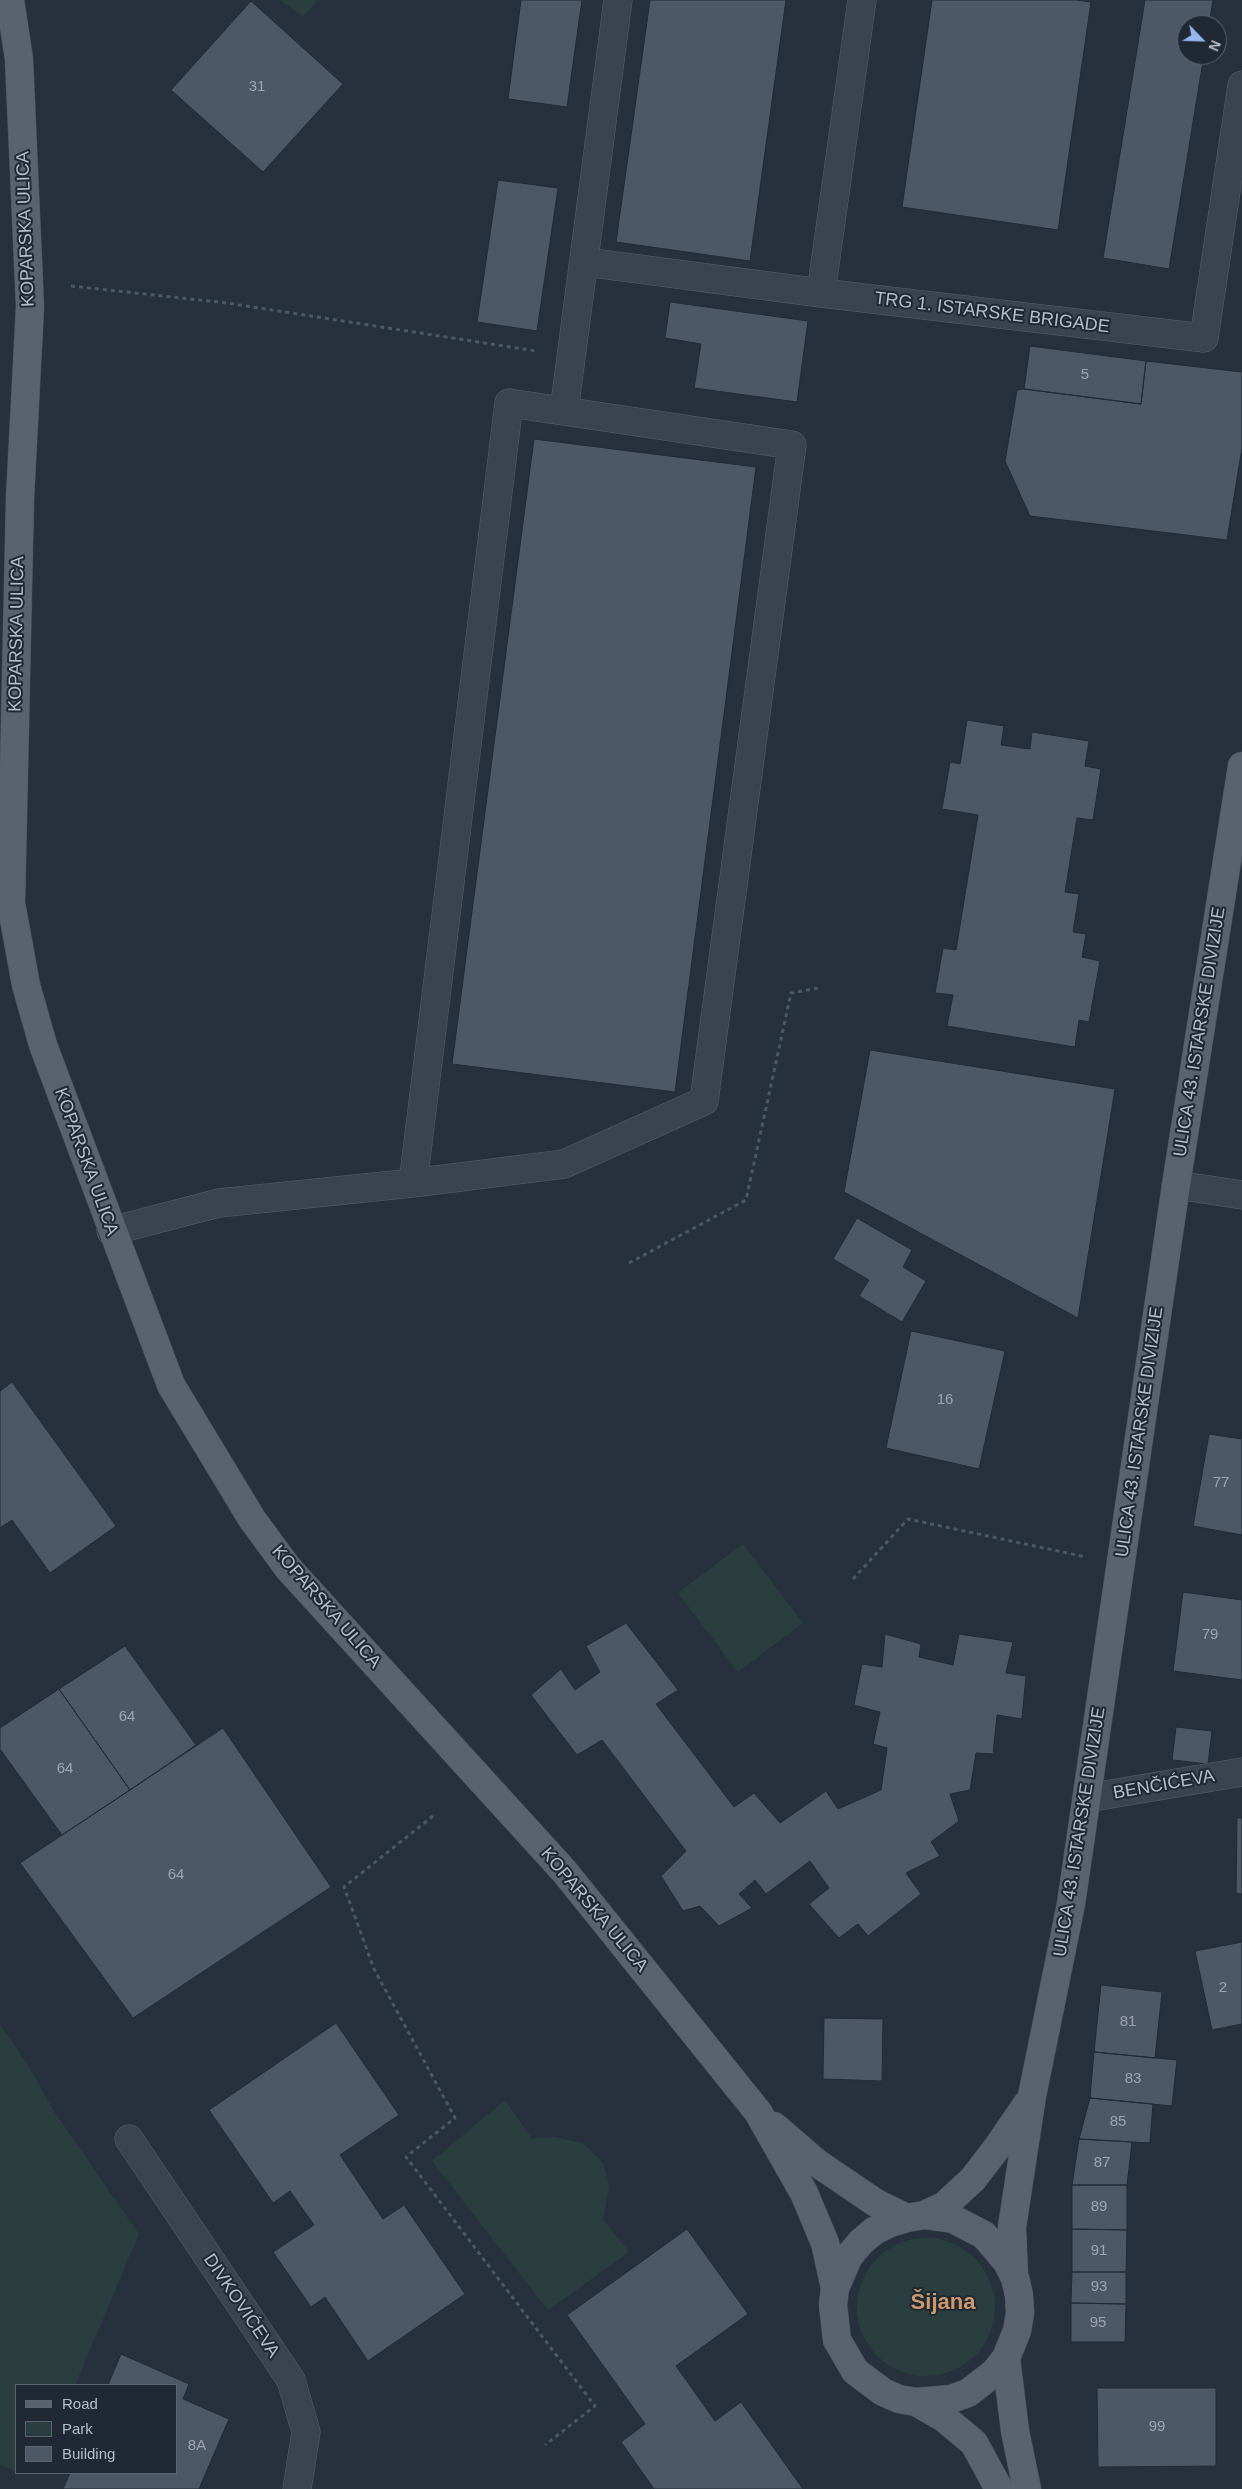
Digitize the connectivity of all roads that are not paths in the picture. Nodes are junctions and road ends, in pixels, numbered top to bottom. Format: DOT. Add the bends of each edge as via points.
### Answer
graph roads {
  1 [pos="10,0"];
  2 [pos="618,0"];
  3 [pos="862,0"];
  4 [pos="1242,85"];
  5 [pos="585,262"];
  6 [pos="821,293"];
  7 [pos="564,411"];
  8 [pos="1242,766"];
  9 [pos="413,1183"];
  10 [pos="1176,1185"];
  11 [pos="1242,1195"];
  12 [pos="111,1231"];
  13 [pos="1242,1772"];
  14 [pos="1087,1798"];
  15 [pos="1032,2096"];
  16 [pos="758,2112"];
  17 [pos="129,2139"];
  18 [pos="915,2216"];
  19 [pos="1014,2278"];
  20 [pos="835,2288"];
  21 [pos="1006,2358"];
  22 [pos="916,2402"];
  23 [pos="297,2489"];
  24 [pos="999,2489"];
  25 [pos="1027,2489"];
  1 -- 12 [label="main road, KOPARSKA ULICA" via="19,59 30,307 20,498 11,903 26,985 43,1046"];
  2 -- 5 [label="street"];
  3 -- 6 [label="street"];
  4 -- 6 [label="street, TRG 1. ISTARSKE BRIGADE" via="1204,338"];
  5 -- 6 [label="street"];
  5 -- 7 [label="street"];
  7 -- 9 [label="street" via="509,403"];
  7 -- 9 [label="street" via="792,445 704,1101 564,1164"];
  8 -- 10 [label="main road, ULICA 43. ISTARSKE DIVIZIJE"];
  9 -- 12 [label="street" via="219,1203"];
  10 -- 11 [label="street"];
  10 -- 14 [label="main road, ULICA 43. ISTARSKE DIVIZIJE"];
  12 -- 16 [label="main road, KOPARSKA ULICA" via="171,1385 252,1519 288,1568 564,1871"];
  13 -- 14 [label="street, BENČIĆEVA"];
  14 -- 15 [label="main road, ULICA 43. ISTARSKE DIVIZIJE" via="1071,1904"];
  15 -- 18 [label="main road, ULICA 43. ISTARSKE DIVIZIJE" via="973,2179 944,2206"];
  15 -- 19 [label="main road, ULICA 43. ISTARSKE DIVIZIJE" via="1012,2227"];
  16 -- 18 [label="main road, KOPARSKA ULICA" via="817,2164 876,2203"];
  16 -- 20 [label="main road, KOPARSKA ULICA" via="804,2193 825,2243"];
  17 -- 23 [label="street, DIVKOVIĆEVA" via="291,2380 306,2432"];
  18 -- 19 [label="main road" via="953,2220 984,2235 997,2248"];
  18 -- 20 [label="main road, ULICA 43. ISTARSKE DIVIZIJE" via="890,2223 860,2242 849,2256"];
  19 -- 21 [label="main road" via="1020,2313"];
  20 -- 22 [label="main road" via="832,2305 838,2340 855,2370 883,2392"];
  21 -- 22 [label="main road" via="982,2384 968,2393 951,2399"];
  21 -- 25 [label="main road"];
  22 -- 24 [label="main road" via="944,2418 974,2443"];
}
